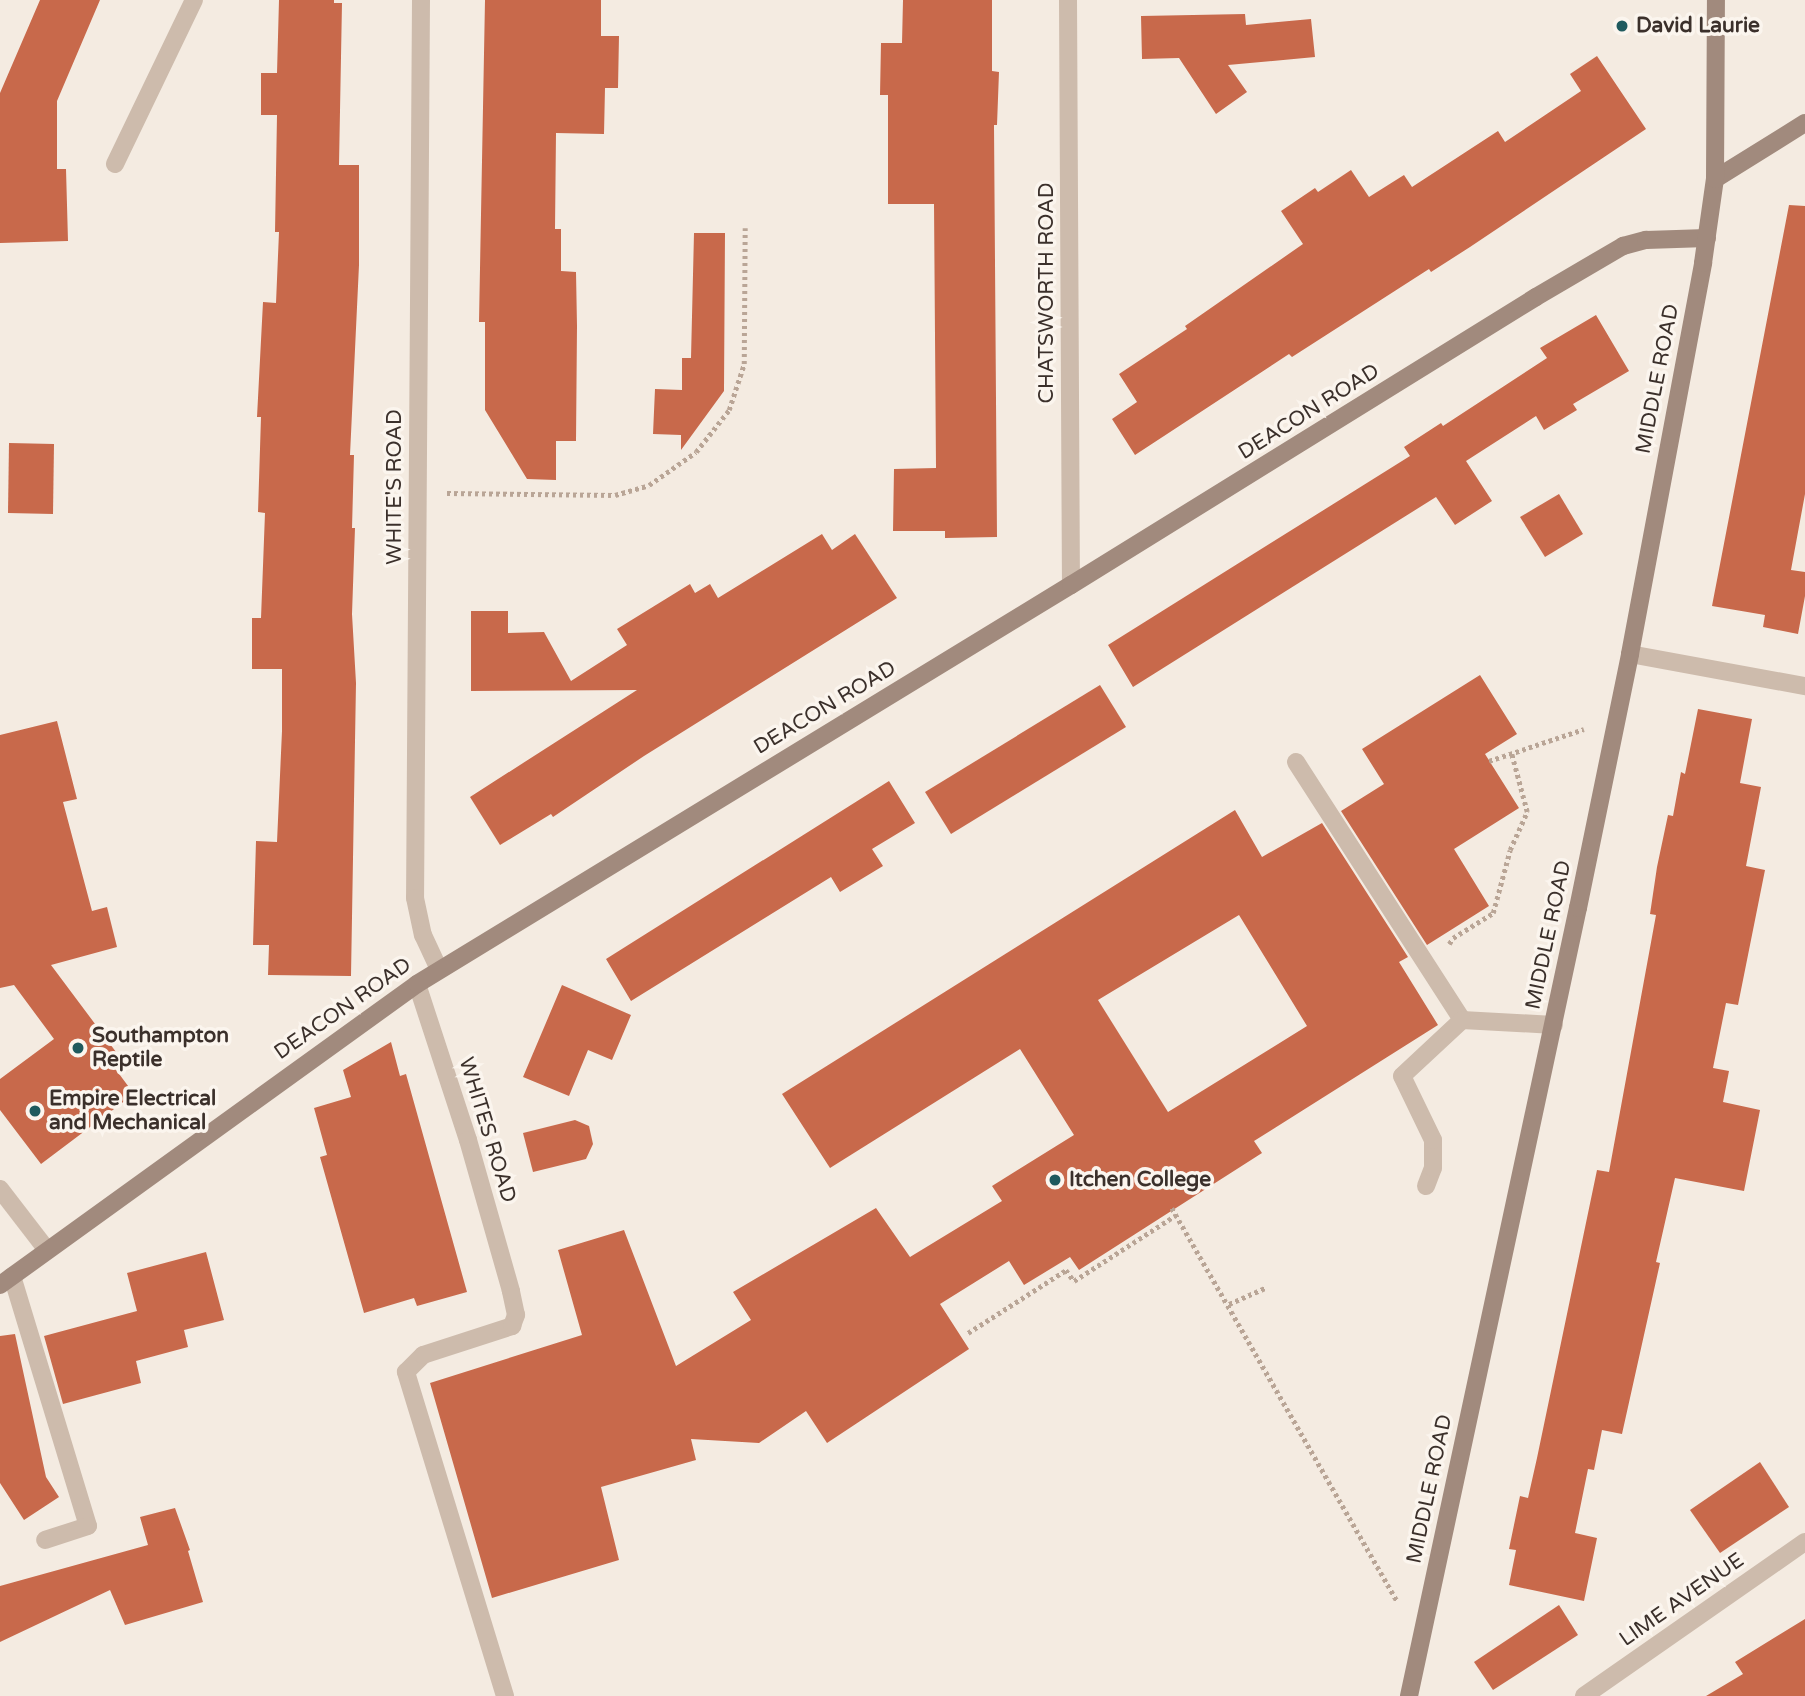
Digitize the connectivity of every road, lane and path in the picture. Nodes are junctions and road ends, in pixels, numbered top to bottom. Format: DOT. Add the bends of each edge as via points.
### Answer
graph roads {
  1 [pos="194,0"];
  2 [pos="421,0"];
  3 [pos="1068,0"];
  4 [pos="1716,0"];
  5 [pos="1805,123"];
  6 [pos="115,164"];
  7 [pos="1715,179"];
  8 [pos="745,228"];
  9 [pos="1707,238"];
  10 [pos="418,492"];
  11 [pos="1071,585"];
  12 [pos="1630,654"];
  13 [pos="1805,686"];
  14 [pos="1617,718"];
  15 [pos="1511,752"];
  16 [pos="1489,761"];
  17 [pos="1296,762"];
  18 [pos="439,970"];
  19 [pos="1430,971"];
  20 [pos="416,984"];
  21 [pos="1462,1020"];
  22 [pos="1554,1025"];
  23 [pos="1426,1186"];
  24 [pos="0,1189"];
  25 [pos="1172,1208"];
  26 [pos="1177,1215"];
  27 [pos="47,1250"];
  28 [pos="6,1280"];
  29 [pos="1265,1288"];
  30 [pos="1229,1304"];
  31 [pos="968,1333"];
  32 [pos="46,1540"];
  33 [pos="1805,1542"];
  34 [pos="1420,1640"];
  35 [pos="505,1696"];
  36 [pos="1409,1696"];
  37 [pos="1584,1696"];
  1 -- 6 [label="street"];
  2 -- 10 [label="street, WHITE'S ROAD"];
  3 -- 11 [label="street, CHATSWORTH ROAD"];
  4 -- 7 [label="street, MIDDLE ROAD"];
  5 -- 7 [label="street"];
  7 -- 9 [label="street, MIDDLE ROAD"];
  8 -- 10 [label="path" via="744,364 729,410 696,452 649,485 615,495"];
  9 -- 11 [label="street, DEACON ROAD" via="1646,240 1623,246"];
  9 -- 12 [label="street, MIDDLE ROAD"];
  10 -- 18 [label="street, WHITE'S ROAD" via="415,898"];
  11 -- 18 [label="street, DEACON ROAD"];
  12 -- 13 [label="street"];
  12 -- 14 [label="street, MIDDLE ROAD"];
  14 -- 15 [label="path"];
  14 -- 22 [label="street, MIDDLE ROAD"];
  15 -- 16 [label="path"];
  15 -- 19 [label="path" via="1527,811 1510,850 1493,914 1452,938"];
  17 -- 19 [label="street"];
  18 -- 20 [label="street, DEACON ROAD"];
  19 -- 21 [label="street"];
  20 -- 27 [label="street, DEACON ROAD"];
  20 -- 35 [label="street, WHITES ROAD" via="468,1140 516,1315 512,1326 424,1355 405,1372"];
  21 -- 22 [label="street"];
  21 -- 23 [label="street" via="1402,1076 1433,1140 1433,1168"];
  22 -- 34 [label="street, MIDDLE ROAD"];
  24 -- 27 [label="street"];
  25 -- 26 [label="path"];
  26 -- 30 [label="path"];
  26 -- 31 [label="path" via="1074,1281 1066,1270"];
  27 -- 28 [label="street, DEACON ROAD"];
  28 -- 32 [label="street" via="88,1525"];
  29 -- 30 [label="path"];
  30 -- 34 [label="path"];
  33 -- 37 [label="street, LIME AVENUE"];
  34 -- 36 [label="street, MIDDLE ROAD"];
}
